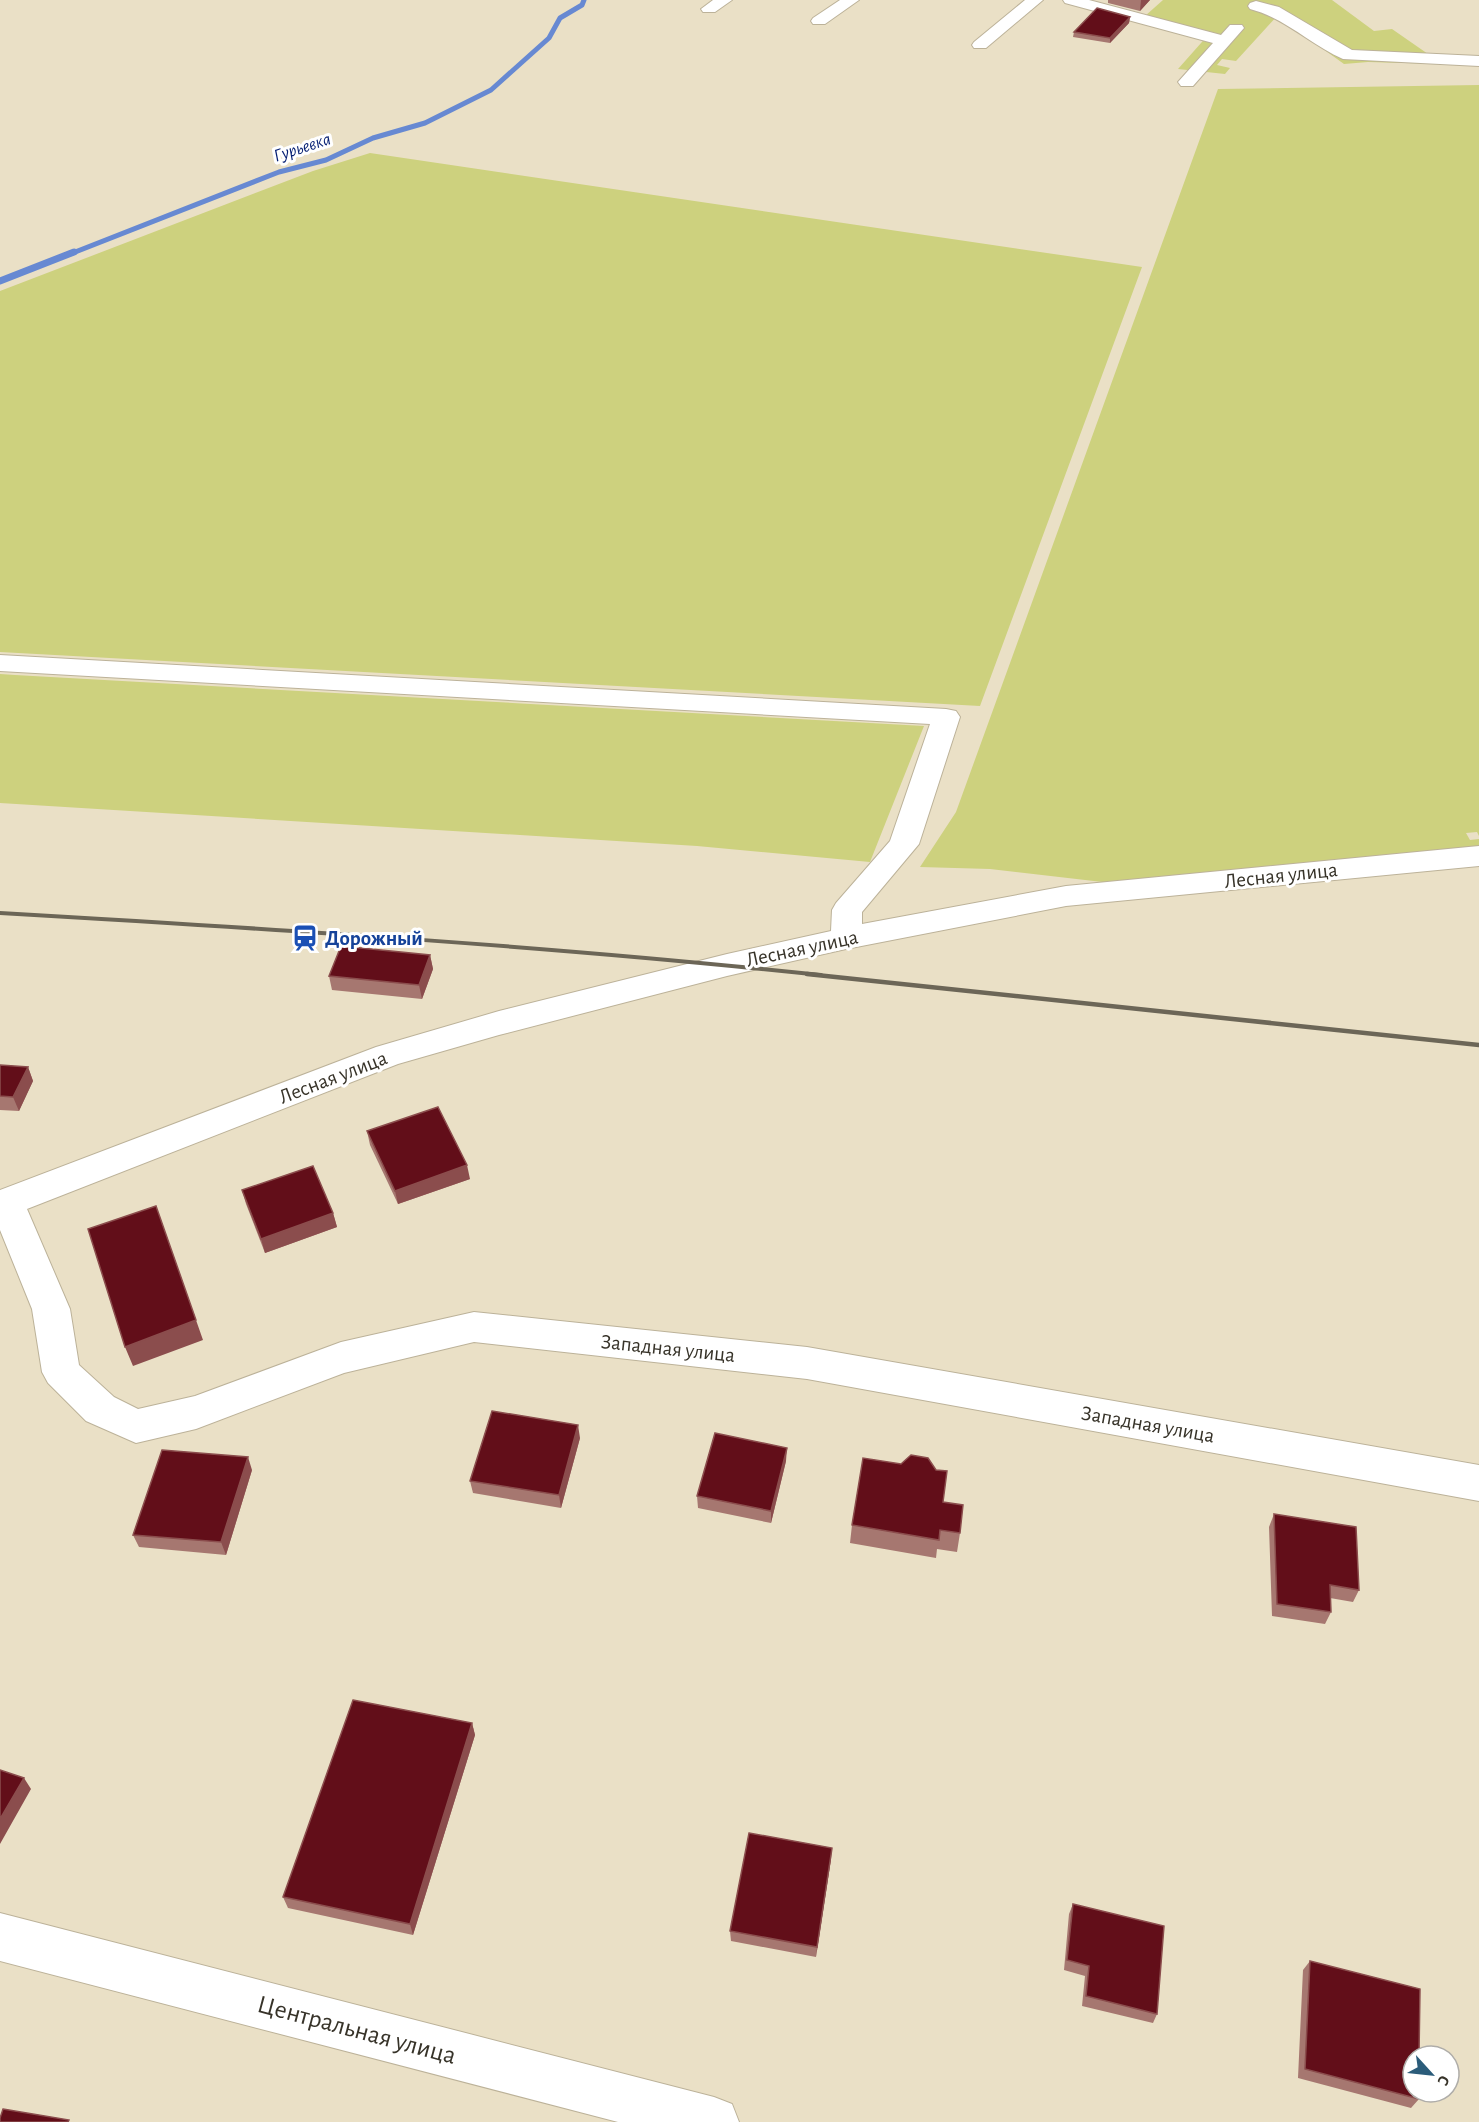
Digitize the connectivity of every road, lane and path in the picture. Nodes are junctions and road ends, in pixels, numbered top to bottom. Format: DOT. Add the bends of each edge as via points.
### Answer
graph roads {
  1 [pos="724,0"];
  2 [pos="851,0"];
  3 [pos="1035,0"];
  4 [pos="1071,0"];
  5 [pos="1258,3"];
  6 [pos="709,9"];
  7 [pos="819,21"];
  8 [pos="1224,41"];
  9 [pos="980,45"];
  10 [pos="1479,61"];
  11 [pos="1187,82"];
  12 [pos="0,663"];
  13 [pos="1479,856"];
  14 [pos="846,938"];
  15 [pos="3,1203"];
  16 [pos="1479,1483"];
  17 [pos="0,1937"];
  18 [pos="714,2122"];
  1 -- 6 [label="street"];
  2 -- 7 [label="street"];
  3 -- 9 [label="street"];
  4 -- 8 [label="street"];
  5 -- 8 [label="street"];
  5 -- 10 [label="street" via="1349,55"];
  8 -- 11 [label="street"];
  12 -- 14 [label="street" via="946,717 904,844 847,910"];
  13 -- 14 [label="street, Лесная улица" via="1066,896"];
  14 -- 15 [label="street, Лесная улица" via="499,1023 388,1055"];
  15 -- 16 [label="street, Западная улица" via="51,1309 61,1372 100,1409 136,1426 196,1412 341,1358 474,1327 807,1363"];
  17 -- 18 [label="street, Центральная улица"];
}
